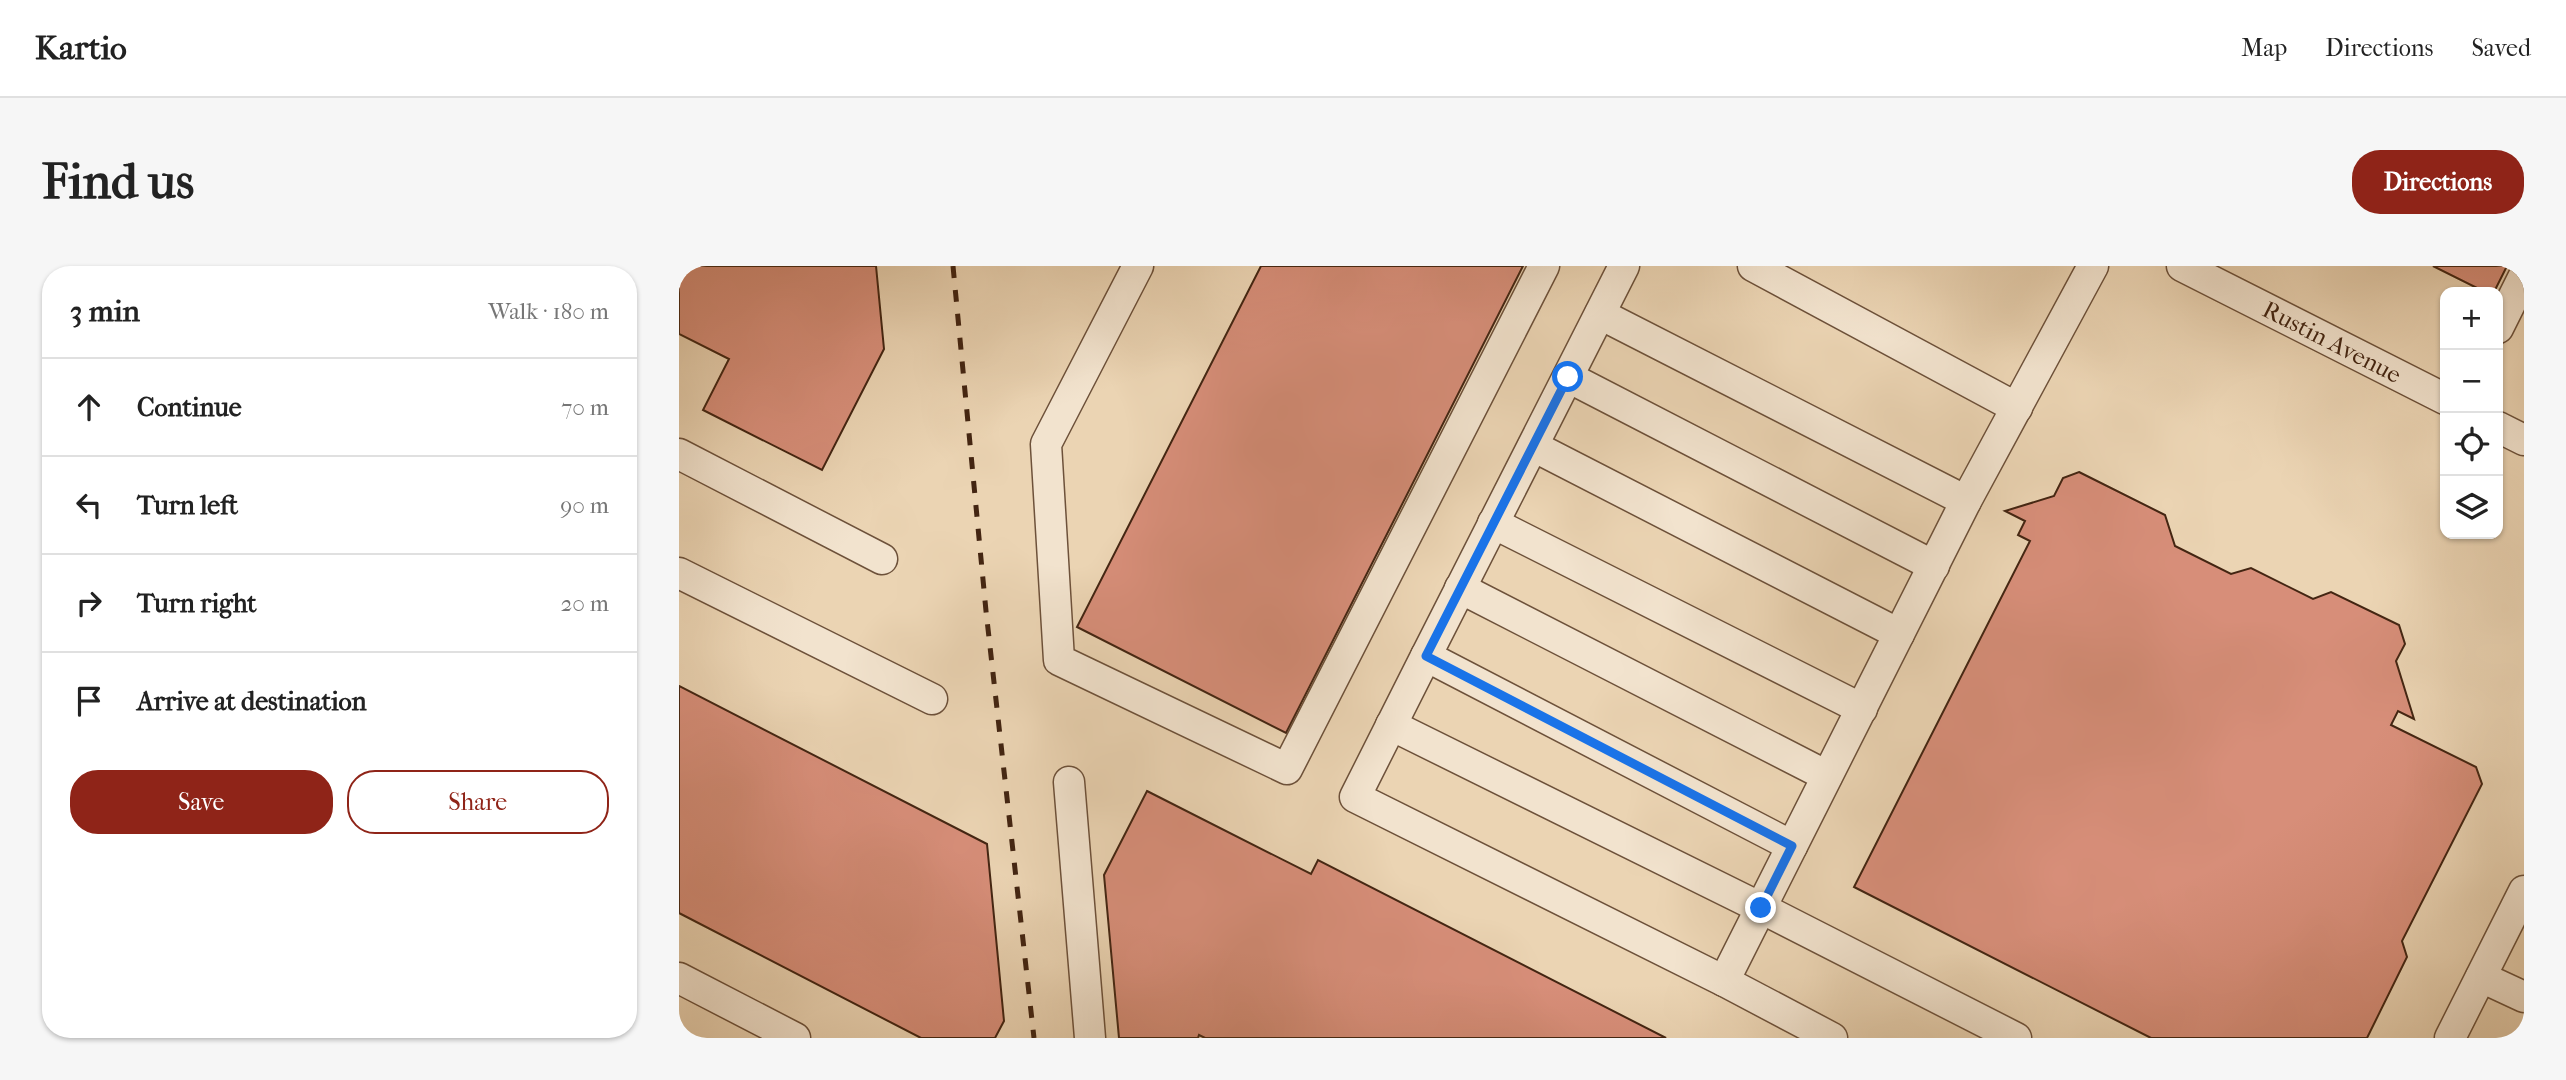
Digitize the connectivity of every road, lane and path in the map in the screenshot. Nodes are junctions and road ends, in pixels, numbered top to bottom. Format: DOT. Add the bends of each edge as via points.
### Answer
graph roads {
  1 [pos="1138,266"];
  2 [pos="1543,266"];
  3 [pos="1624,266"];
  4 [pos="1753,266"];
  5 [pos="2092,266"];
  6 [pos="2182,266"];
  7 [pos="2524,276"];
  8 [pos="1600,314"];
  9 [pos="2503,318"];
  10 [pos="1568,377"];
  11 [pos="2440,396"];
  12 [pos="2017,408"];
  13 [pos="2503,429"];
  14 [pos="2524,440"];
  15 [pos="1533,446"];
  16 [pos="679,454"];
  17 [pos="1966,501"];
  18 [pos="1493,523"];
  19 [pos="882,559"];
  20 [pos="1934,566"];
  21 [pos="679,573"];
  22 [pos="1460,588"];
  23 [pos="1899,634"];
  24 [pos="1426,656"];
  25 [pos="932,699"];
  26 [pos="1861,709"];
  27 [pos="1391,725"];
  28 [pos="1827,776"];
  29 [pos="1069,782"];
  30 [pos="1792,846"];
  31 [pos="2524,891"];
  32 [pos="1761,908"];
  33 [pos="2481,977"];
  34 [pos="679,978"];
  35 [pos="1724,981"];
  36 [pos="2524,997"];
  37 [pos="796,1038"];
  38 [pos="1090,1038"];
  39 [pos="1832,1038"];
  40 [pos="2016,1038"];
  41 [pos="2450,1038"];
  1 -- 2 [label="street" via="1047,444 1059,660 1287,769"];
  3 -- 8 [label="street"];
  4 -- 12 [label="street"];
  5 -- 12 [label="street"];
  6 -- 11 [label="street, Rustin Avenue"];
  7 -- 9 [label="street"];
  8 -- 10 [label="street"];
  8 -- 17 [label="street"];
  10 -- 15 [label="street"];
  10 -- 20 [label="street"];
  12 -- 17 [label="street"];
  13 -- 14 [label="street"];
  15 -- 18 [label="street"];
  15 -- 23 [label="street"];
  16 -- 19 [label="street"];
  17 -- 20 [label="street"];
  18 -- 22 [label="street"];
  18 -- 26 [label="street"];
  20 -- 23 [label="street"];
  21 -- 25 [label="street"];
  22 -- 24 [label="street"];
  22 -- 28 [label="street"];
  23 -- 26 [label="street"];
  24 -- 27 [label="street"];
  24 -- 30 [label="street"];
  26 -- 28 [label="street"];
  27 -- 32 [label="street"];
  27 -- 35 [label="street" via="1355,797"];
  28 -- 30 [label="street"];
  29 -- 38 [label="street"];
  30 -- 32 [label="street"];
  31 -- 33 [label="street"];
  32 -- 35 [label="street"];
  32 -- 40 [label="street"];
  33 -- 36 [label="street"];
  33 -- 41 [label="street"];
  34 -- 37 [label="street"];
  35 -- 39 [label="street"];
}
